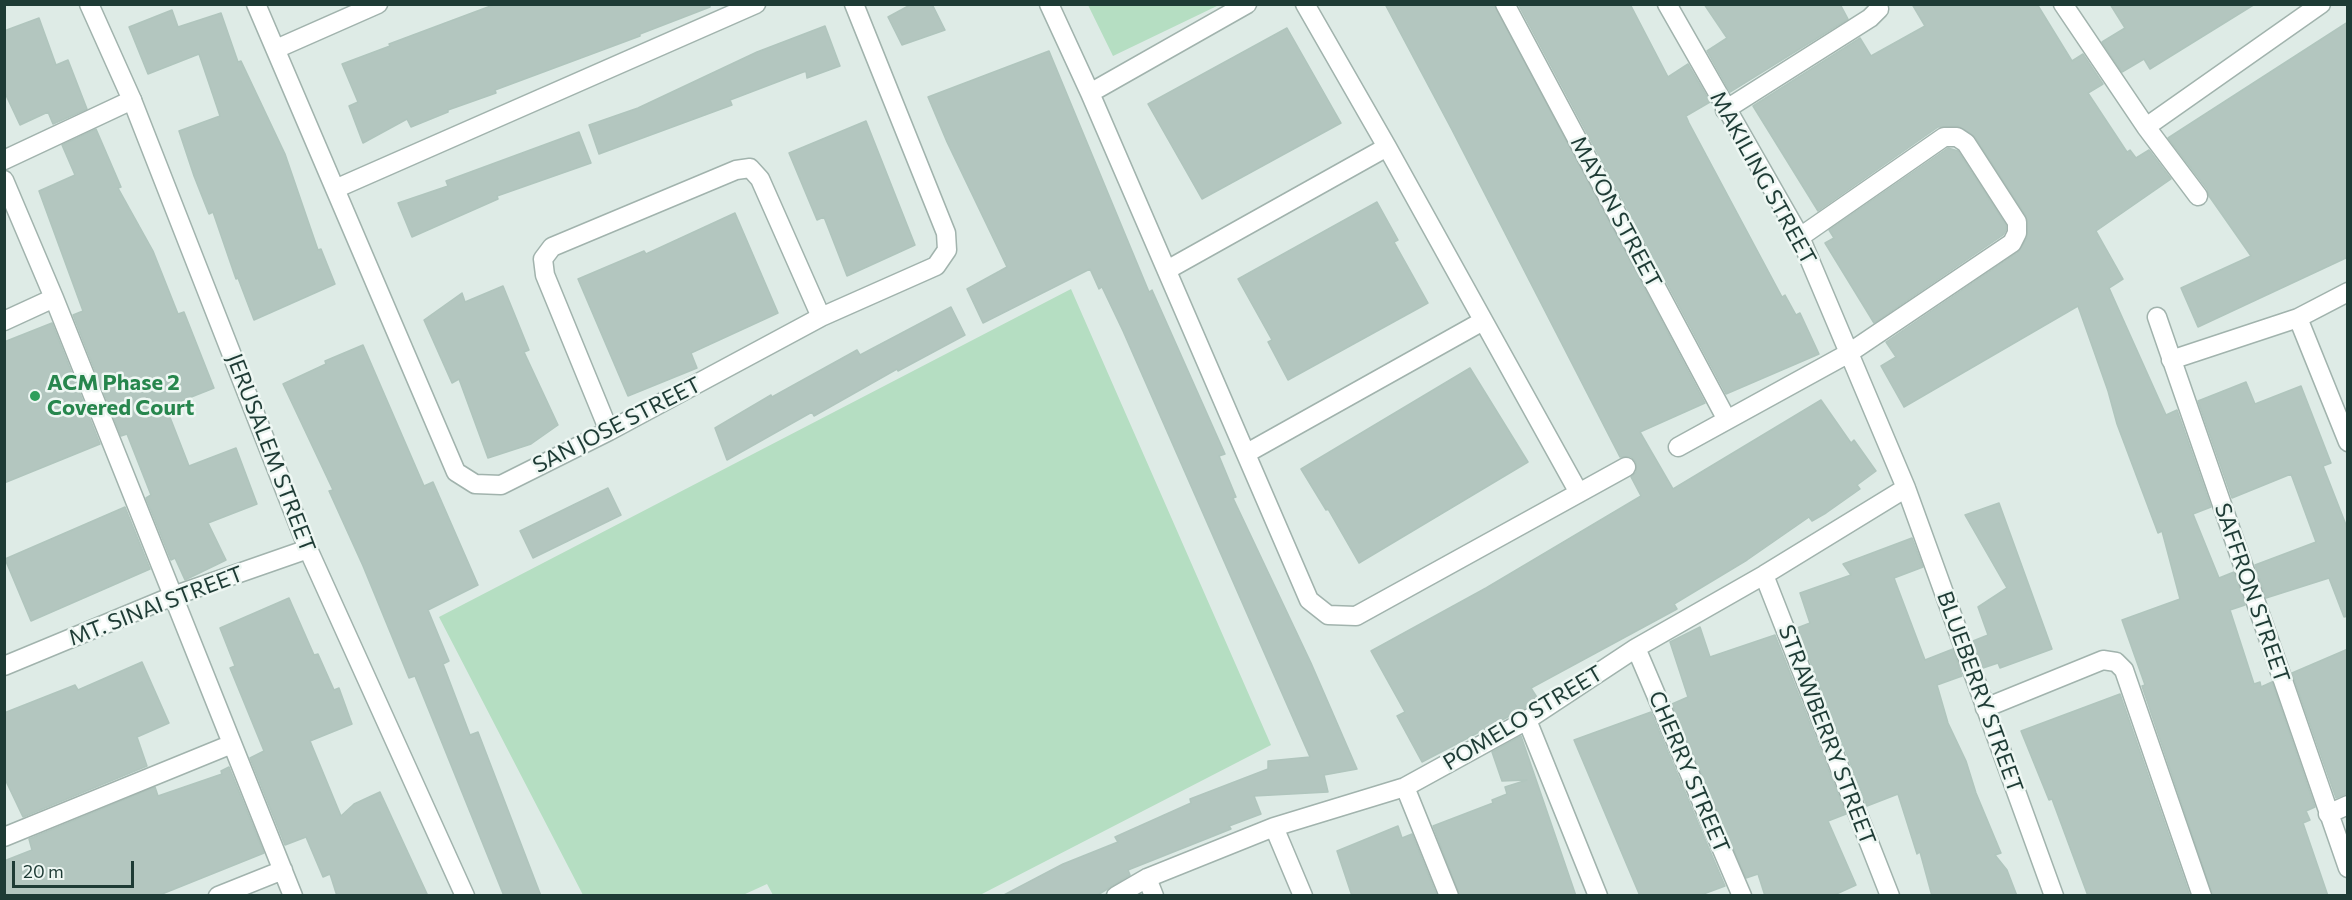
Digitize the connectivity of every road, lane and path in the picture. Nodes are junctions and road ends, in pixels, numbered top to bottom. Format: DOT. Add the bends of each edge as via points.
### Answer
graph roads {
  1 [pos="89,4"];
  2 [pos="256,4"];
  3 [pos="378,4"];
  4 [pos="756,4"];
  5 [pos="854,4"];
  6 [pos="1049,4"];
  7 [pos="1247,4"];
  8 [pos="1305,4"];
  9 [pos="1505,4"];
  10 [pos="1667,4"];
  11 [pos="2063,4"];
  12 [pos="2321,4"];
  13 [pos="1878,7"];
  14 [pos="276,49"];
  15 [pos="1090,93"];
  16 [pos="132,100"];
  17 [pos="1725,110"];
  18 [pos="2146,128"];
  19 [pos="1387,147"];
  20 [pos="4,160"];
  21 [pos="4,180"];
  22 [pos="335,189"];
  23 [pos="2198,196"];
  24 [pos="1800,237"];
  25 [pos="1167,270"];
  26 [pos="2348,292"];
  27 [pos="54,298"];
  28 [pos="821,317"];
  29 [pos="2157,317"];
  30 [pos="2298,318"];
  31 [pos="4,321"];
  32 [pos="1483,321"];
  33 [pos="1849,353"];
  34 [pos="2172,360"];
  35 [pos="1727,420"];
  36 [pos="609,431"];
  37 [pos="2348,442"];
  38 [pos="1678,447"];
  39 [pos="1246,453"];
  40 [pos="1626,467"];
  41 [pos="1906,488"];
  42 [pos="1580,494"];
  43 [pos="308,549"];
  44 [pos="1764,575"];
  45 [pos="172,596"];
  46 [pos="1636,648"];
  47 [pos="4,666"];
  48 [pos="1985,708"];
  49 [pos="1527,720"];
  50 [pos="232,744"];
  51 [pos="1405,787"];
  52 [pos="2348,805"];
  53 [pos="2328,814"];
  54 [pos="1274,827"];
  55 [pos="4,837"];
  56 [pos="2348,868"];
  57 [pos="283,870"];
  58 [pos="1147,878"];
  59 [pos="218,896"];
  60 [pos="293,896"];
  61 [pos="465,896"];
  62 [pos="1116,896"];
  63 [pos="1154,896"];
  64 [pos="1303,896"];
  65 [pos="1449,896"];
  66 [pos="1598,896"];
  67 [pos="1742,896"];
  68 [pos="1890,896"];
  69 [pos="2054,896"];
  70 [pos="2202,896"];
  1 -- 16 [label="street, JERUSALEM STREET"];
  2 -- 14 [label="street, SAN JOSE STREET"];
  3 -- 14 [label="street"];
  4 -- 22 [label="street"];
  5 -- 28 [label="street, SAN JOSE STREET" via="946,233 947,250 936,266"];
  6 -- 15 [label="street"];
  7 -- 15 [label="street"];
  8 -- 19 [label="street"];
  9 -- 35 [label="street, MAYON STREET"];
  10 -- 17 [label="street, MAKILING STREET"];
  11 -- 18 [label="street"];
  12 -- 18 [label="street"];
  13 -- 17 [label="street" via="1870,18"];
  14 -- 22 [label="street, SAN JOSE STREET"];
  15 -- 25 [label="street"];
  16 -- 20 [label="street"];
  16 -- 43 [label="street, JERUSALEM STREET"];
  17 -- 24 [label="street, MAKILING STREET"];
  18 -- 23 [label="street"];
  19 -- 25 [label="street"];
  19 -- 32 [label="street"];
  21 -- 27 [label="street"];
  22 -- 36 [label="street, SAN JOSE STREET" via="456,472 475,484 501,485"];
  24 -- 33 [label="street, MAKILING STREET"];
  24 -- 33 [label="street" via="1944,137 1957,137 1966,143 2017,222 2012,243"];
  25 -- 39 [label="street"];
  26 -- 30 [label="street"];
  27 -- 31 [label="street"];
  27 -- 45 [label="street"];
  28 -- 36 [label="street, SAN JOSE STREET"];
  28 -- 36 [label="street" via="760,179 750,168 736,170 552,247 543,259 545,275"];
  29 -- 34 [label="street, SAFFRON STREET"];
  30 -- 34 [label="street"];
  30 -- 37 [label="street"];
  32 -- 39 [label="street"];
  32 -- 42 [label="street"];
  33 -- 35 [label="street"];
  33 -- 41 [label="street, MAKILING STREET"];
  34 -- 53 [label="street, SAFFRON STREET"];
  35 -- 38 [label="street"];
  39 -- 42 [label="street" via="1309,600 1328,615 1356,616"];
  40 -- 42 [label="street"];
  41 -- 44 [label="street, POMELO STREET"];
  41 -- 48 [label="street, BLUEBERRY STREET"];
  43 -- 45 [label="street, MT. SINAI STREET"];
  43 -- 61 [label="street, JERUSALEM STREET"];
  44 -- 46 [label="street, POMELO STREET"];
  44 -- 68 [label="street, STRAWBERRY STREET"];
  45 -- 47 [label="street, MT. SINAI STREET"];
  45 -- 50 [label="street"];
  46 -- 49 [label="street, POMELO STREET"];
  46 -- 67 [label="street, CHERRY STREET"];
  48 -- 69 [label="street, BLUEBERRY STREET"];
  48 -- 70 [label="street" via="2103,660 2116,662 2124,670"];
  49 -- 51 [label="street, POMELO STREET"];
  49 -- 66 [label="street"];
  50 -- 55 [label="street"];
  50 -- 57 [label="street"];
  51 -- 54 [label="street, POMELO STREET"];
  51 -- 65 [label="street"];
  52 -- 53 [label="street"];
  53 -- 56 [label="street, SAFFRON STREET"];
  54 -- 58 [label="street, POMELO STREET"];
  54 -- 64 [label="street"];
  57 -- 59 [label="street"];
  57 -- 60 [label="street"];
  58 -- 62 [label="street, POMELO STREET"];
  58 -- 63 [label="street"];
}
